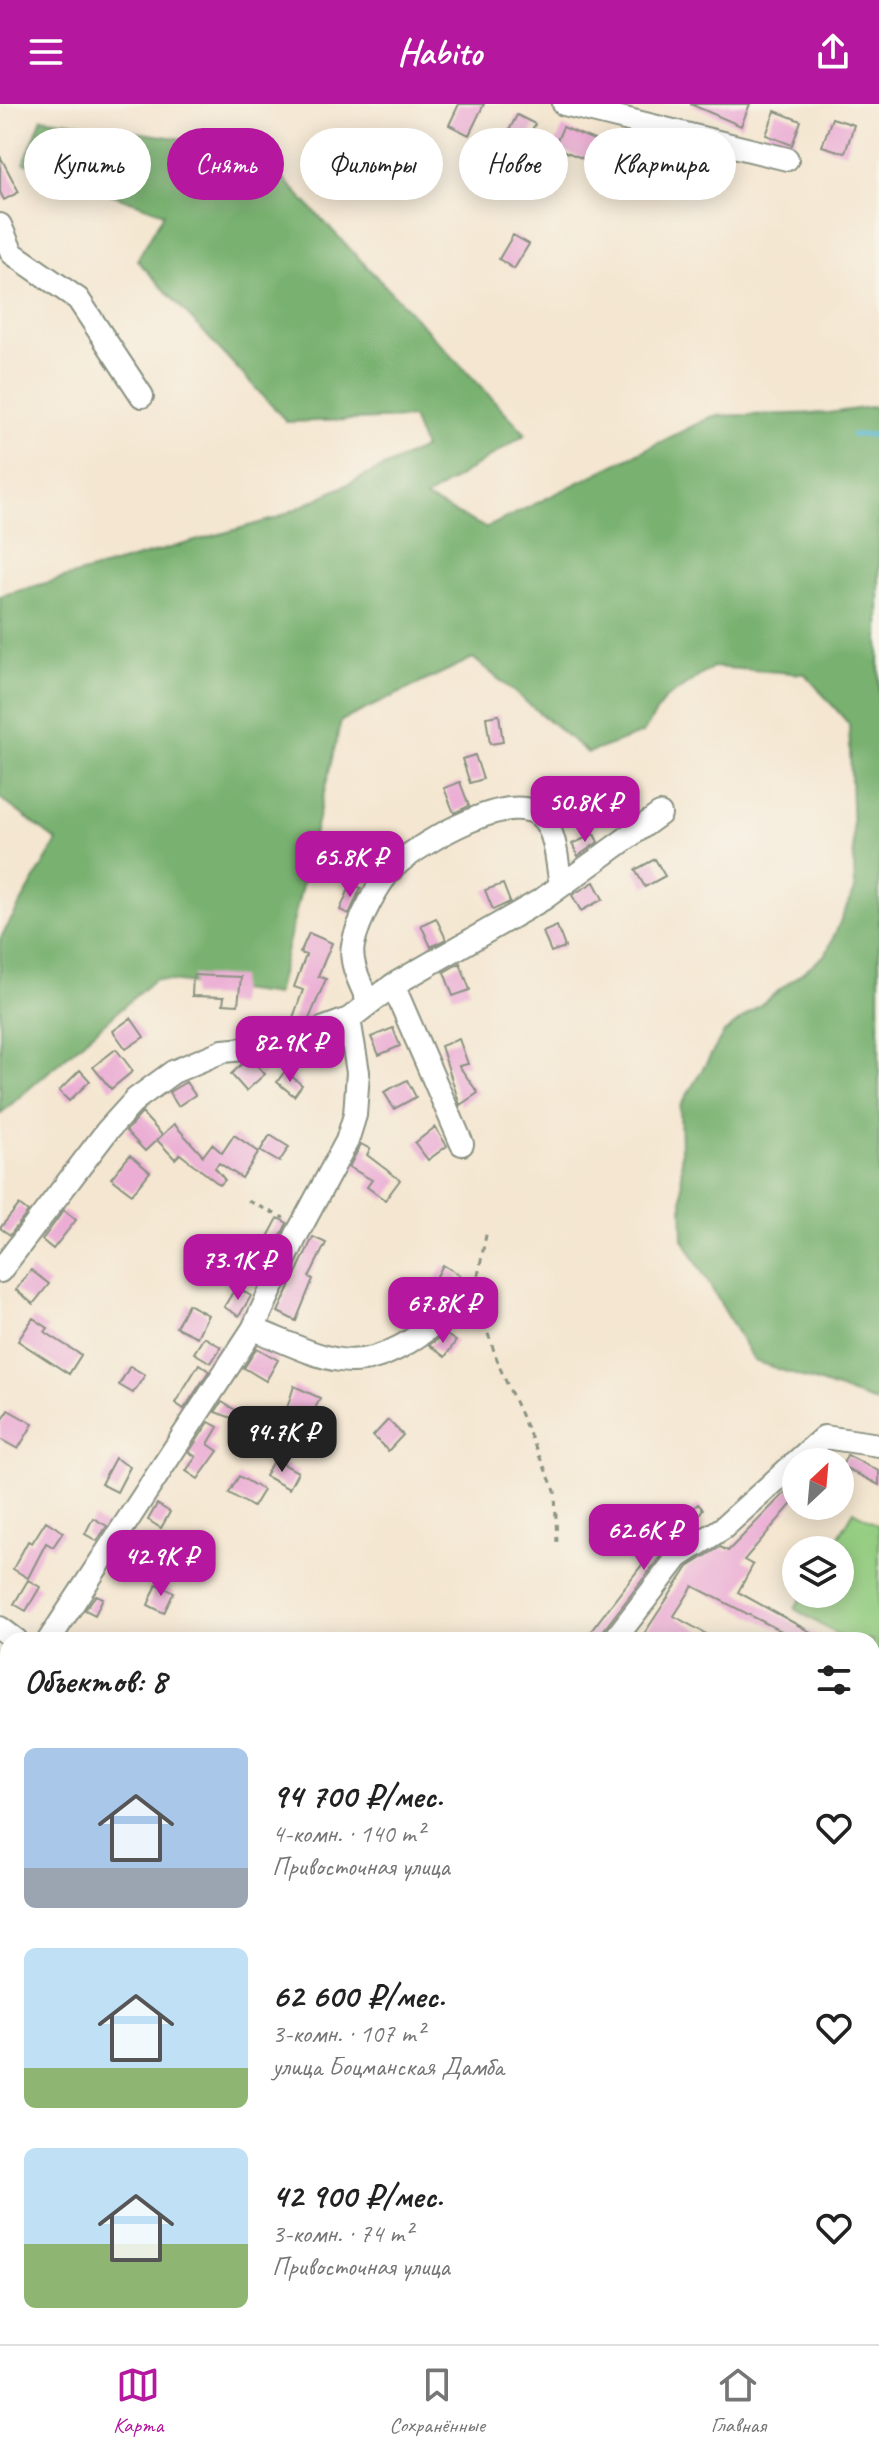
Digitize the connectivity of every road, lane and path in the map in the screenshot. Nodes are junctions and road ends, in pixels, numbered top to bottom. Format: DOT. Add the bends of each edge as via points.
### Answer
graph roads {
  1 [pos="564,104"];
  2 [pos="787,159"];
  3 [pos="0,225"];
  4 [pos="6,255"];
  5 [pos="142,396"];
  6 [pos="660,814"];
  7 [pos="561,885"];
  8 [pos="393,985"];
  9 [pos="369,1003"];
  10 [pos="349,1019"];
  11 [pos="462,1144"];
  12 [pos="248,1201"];
  13 [pos="303,1223"];
  14 [pos="487,1230"];
  15 [pos="0,1271"];
  16 [pos="474,1293"];
  17 [pos="253,1329"];
  18 [pos="879,1445"];
  19 [pos="812,1448"];
  20 [pos="782,1475"];
  21 [pos="557,1544"];
  22 [pos="54,1632"];
  23 [pos="620,1632"];
  1 -- 2 [label="street"];
  3 -- 4 [label="street"];
  4 -- 5 [label="street" via="78,299"];
  6 -- 7 [label="street"];
  7 -- 8 [label="street"];
  7 -- 9 [label="street" via="554,843 543,819 530,811 500,809 461,824 395,865 377,887 353,945 352,961"];
  8 -- 9 [label="street"];
  8 -- 11 [label="street"];
  9 -- 10 [label="street"];
  10 -- 13 [label="street" via="358,1072 355,1115 347,1141"];
  10 -- 15 [label="street" via="276,1046 223,1051 173,1072 136,1099 107,1131"];
  12 -- 13 [label="path"];
  13 -- 17 [label="street"];
  14 -- 16 [label="path"];
  16 -- 17 [label="street" via="397,1349 363,1361 339,1360"];
  16 -- 21 [label="path" via="500,1368 555,1491"];
  17 -- 22 [label="street"];
  18 -- 19 [label="street" via="824,1437"];
  20 -- 23 [label="street" via="723,1528 678,1557"];
}
